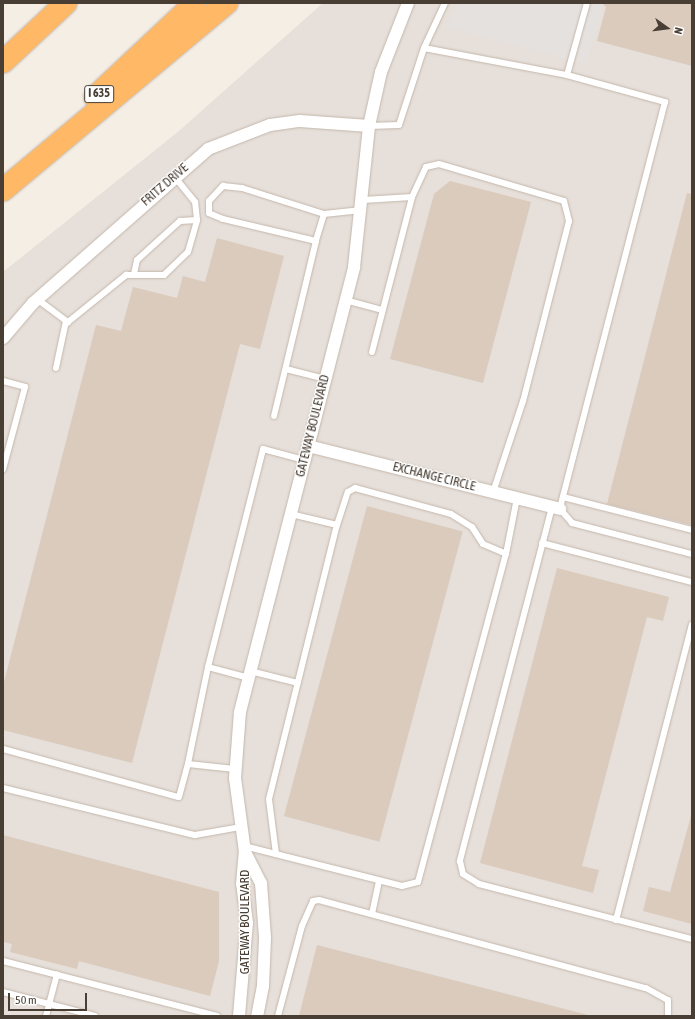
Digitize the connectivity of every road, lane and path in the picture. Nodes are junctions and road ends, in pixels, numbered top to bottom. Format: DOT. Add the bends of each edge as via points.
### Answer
graph roads {
  1 [pos="48,3"];
  2 [pos="66,3"];
  3 [pos="195,3"];
  4 [pos="227,3"];
  5 [pos="408,3"];
  6 [pos="445,3"];
  7 [pos="587,3"];
  8 [pos="424,48"];
  9 [pos="3,51"];
  10 [pos="3,62"];
  11 [pos="567,75"];
  12 [pos="369,126"];
  13 [pos="174,177"];
  14 [pos="3,185"];
  15 [pos="3,190"];
  16 [pos="412,197"];
  17 [pos="209,205"];
  18 [pos="362,205"];
  19 [pos="196,206"];
  20 [pos="324,214"];
  21 [pos="197,220"];
  22 [pos="316,241"];
  23 [pos="134,274"];
  24 [pos="37,299"];
  25 [pos="345,300"];
  26 [pos="382,310"];
  27 [pos="66,322"];
  28 [pos="3,338"];
  29 [pos="372,352"];
  30 [pos="56,368"];
  31 [pos="286,369"];
  32 [pos="325,379"];
  33 [pos="3,381"];
  34 [pos="274,416"];
  35 [pos="308,446"];
  36 [pos="304,460"];
  37 [pos="3,469"];
  38 [pos="493,492"];
  39 [pos="517,498"];
  40 [pos="558,504"];
  41 [pos="290,514"];
  42 [pos="336,525"];
  43 [pos="692,530"];
  44 [pos="542,543"];
  45 [pos="506,554"];
  46 [pos="692,554"];
  47 [pos="692,582"];
  48 [pos="692,625"];
  49 [pos="208,667"];
  50 [pos="249,674"];
  51 [pos="298,683"];
  52 [pos="3,749"];
  53 [pos="188,764"];
  54 [pos="235,769"];
  55 [pos="3,788"];
  56 [pos="241,827"];
  57 [pos="245,849"];
  58 [pos="276,854"];
  59 [pos="379,880"];
  60 [pos="372,914"];
  61 [pos="616,920"];
  62 [pos="692,939"];
  63 [pos="3,961"];
  64 [pos="57,974"];
  65 [pos="3,992"];
  66 [pos="49,1005"];
  67 [pos="187,1008"];
  68 [pos="46,1016"];
  69 [pos="95,1016"];
  70 [pos="186,1016"];
  71 [pos="217,1016"];
  72 [pos="239,1016"];
  73 [pos="257,1016"];
  74 [pos="278,1016"];
  75 [pos="668,1016"];
  1 -- 9 [label="highway"];
  2 -- 10 [label="highway"];
  3 -- 14 [label="highway, I 635"];
  4 -- 15 [label="highway"];
  5 -- 12 [label="street, GATEWAY BOULEVARD" via="381,72"];
  6 -- 8 [label="lane"];
  7 -- 11 [label="lane"];
  8 -- 11 [label="lane"];
  8 -- 12 [label="lane" via="399,124"];
  11 -- 40 [label="lane" via="665,102"];
  12 -- 13 [label="street, FRITZ DRIVE" via="322,120 270,125 208,149"];
  12 -- 18 [label="street, GATEWAY BOULEVARD"];
  13 -- 19 [label="lane"];
  13 -- 24 [label="street, FRITZ DRIVE"];
  16 -- 18 [label="lane"];
  16 -- 26 [label="lane"];
  16 -- 38 [label="lane" via="423,171 439,164 550,194 564,201 568,210 569,221 523,401"];
  17 -- 19 [label="lane"];
  17 -- 20 [label="lane" via="214,192 223,186 242,188"];
  17 -- 22 [label="lane" via="209,213 223,219"];
  18 -- 20 [label="lane"];
  18 -- 25 [label="street, GATEWAY BOULEVARD"];
  19 -- 21 [label="lane"];
  20 -- 22 [label="lane"];
  21 -- 23 [label="lane" via="187,219 174,226 137,260"];
  21 -- 23 [label="lane" via="188,252 164,275 154,278"];
  22 -- 31 [label="lane"];
  23 -- 27 [label="lane" via="126,276"];
  24 -- 27 [label="lane"];
  24 -- 28 [label="street, FRITZ DRIVE"];
  25 -- 26 [label="lane"];
  25 -- 32 [label="street, GATEWAY BOULEVARD"];
  26 -- 29 [label="lane"];
  27 -- 30 [label="lane"];
  31 -- 32 [label="lane"];
  31 -- 34 [label="lane"];
  32 -- 35 [label="street, GATEWAY BOULEVARD"];
  33 -- 37 [label="lane" via="25,387"];
  35 -- 36 [label="street, GATEWAY BOULEVARD"];
  35 -- 38 [label="street, EXCHANGE CIRCLE"];
  36 -- 41 [label="street, GATEWAY BOULEVARD"];
  36 -- 49 [label="lane" via="263,449"];
  38 -- 39 [label="street, EXCHANGE CIRCLE"];
  39 -- 40 [label="street, EXCHANGE CIRCLE"];
  39 -- 45 [label="lane"];
  40 -- 43 [label="lane"];
  40 -- 44 [label="lane"];
  40 -- 46 [label="lane" via="572,523"];
  41 -- 42 [label="lane"];
  41 -- 50 [label="street, GATEWAY BOULEVARD"];
  42 -- 45 [label="lane" via="348,492 355,488 452,514 472,527 483,544"];
  42 -- 51 [label="lane"];
  44 -- 47 [label="lane"];
  44 -- 61 [label="lane" via="460,861 470,881"];
  45 -- 59 [label="lane" via="424,872 412,886"];
  48 -- 61 [label="lane"];
  49 -- 50 [label="lane"];
  49 -- 53 [label="lane"];
  50 -- 51 [label="lane"];
  50 -- 54 [label="street, GATEWAY BOULEVARD" via="240,712"];
  51 -- 58 [label="lane" via="269,799"];
  52 -- 53 [label="lane" via="179,797"];
  53 -- 54 [label="lane"];
  54 -- 56 [label="street, GATEWAY BOULEVARD"];
  55 -- 56 [label="lane" via="195,835"];
  56 -- 57 [label="street, GATEWAY BOULEVARD"];
  57 -- 58 [label="lane"];
  57 -- 72 [label="street, GATEWAY BOULEVARD" via="242,884 247,923 246,971"];
  57 -- 73 [label="street, GATEWAY BOULEVARD" via="261,883 265,930 263,986"];
  58 -- 59 [label="lane"];
  59 -- 60 [label="lane"];
  60 -- 74 [label="lane" via="313,901 302,926"];
  60 -- 75 [label="lane" via="646,988 668,1000"];
  61 -- 62 [label="lane"];
  63 -- 64 [label="lane"];
  64 -- 66 [label="lane"];
  64 -- 67 [label="lane"];
  65 -- 66 [label="lane"];
  66 -- 68 [label="lane"];
  66 -- 69 [label="lane"];
  67 -- 70 [label="lane"];
  67 -- 71 [label="lane"];
}
